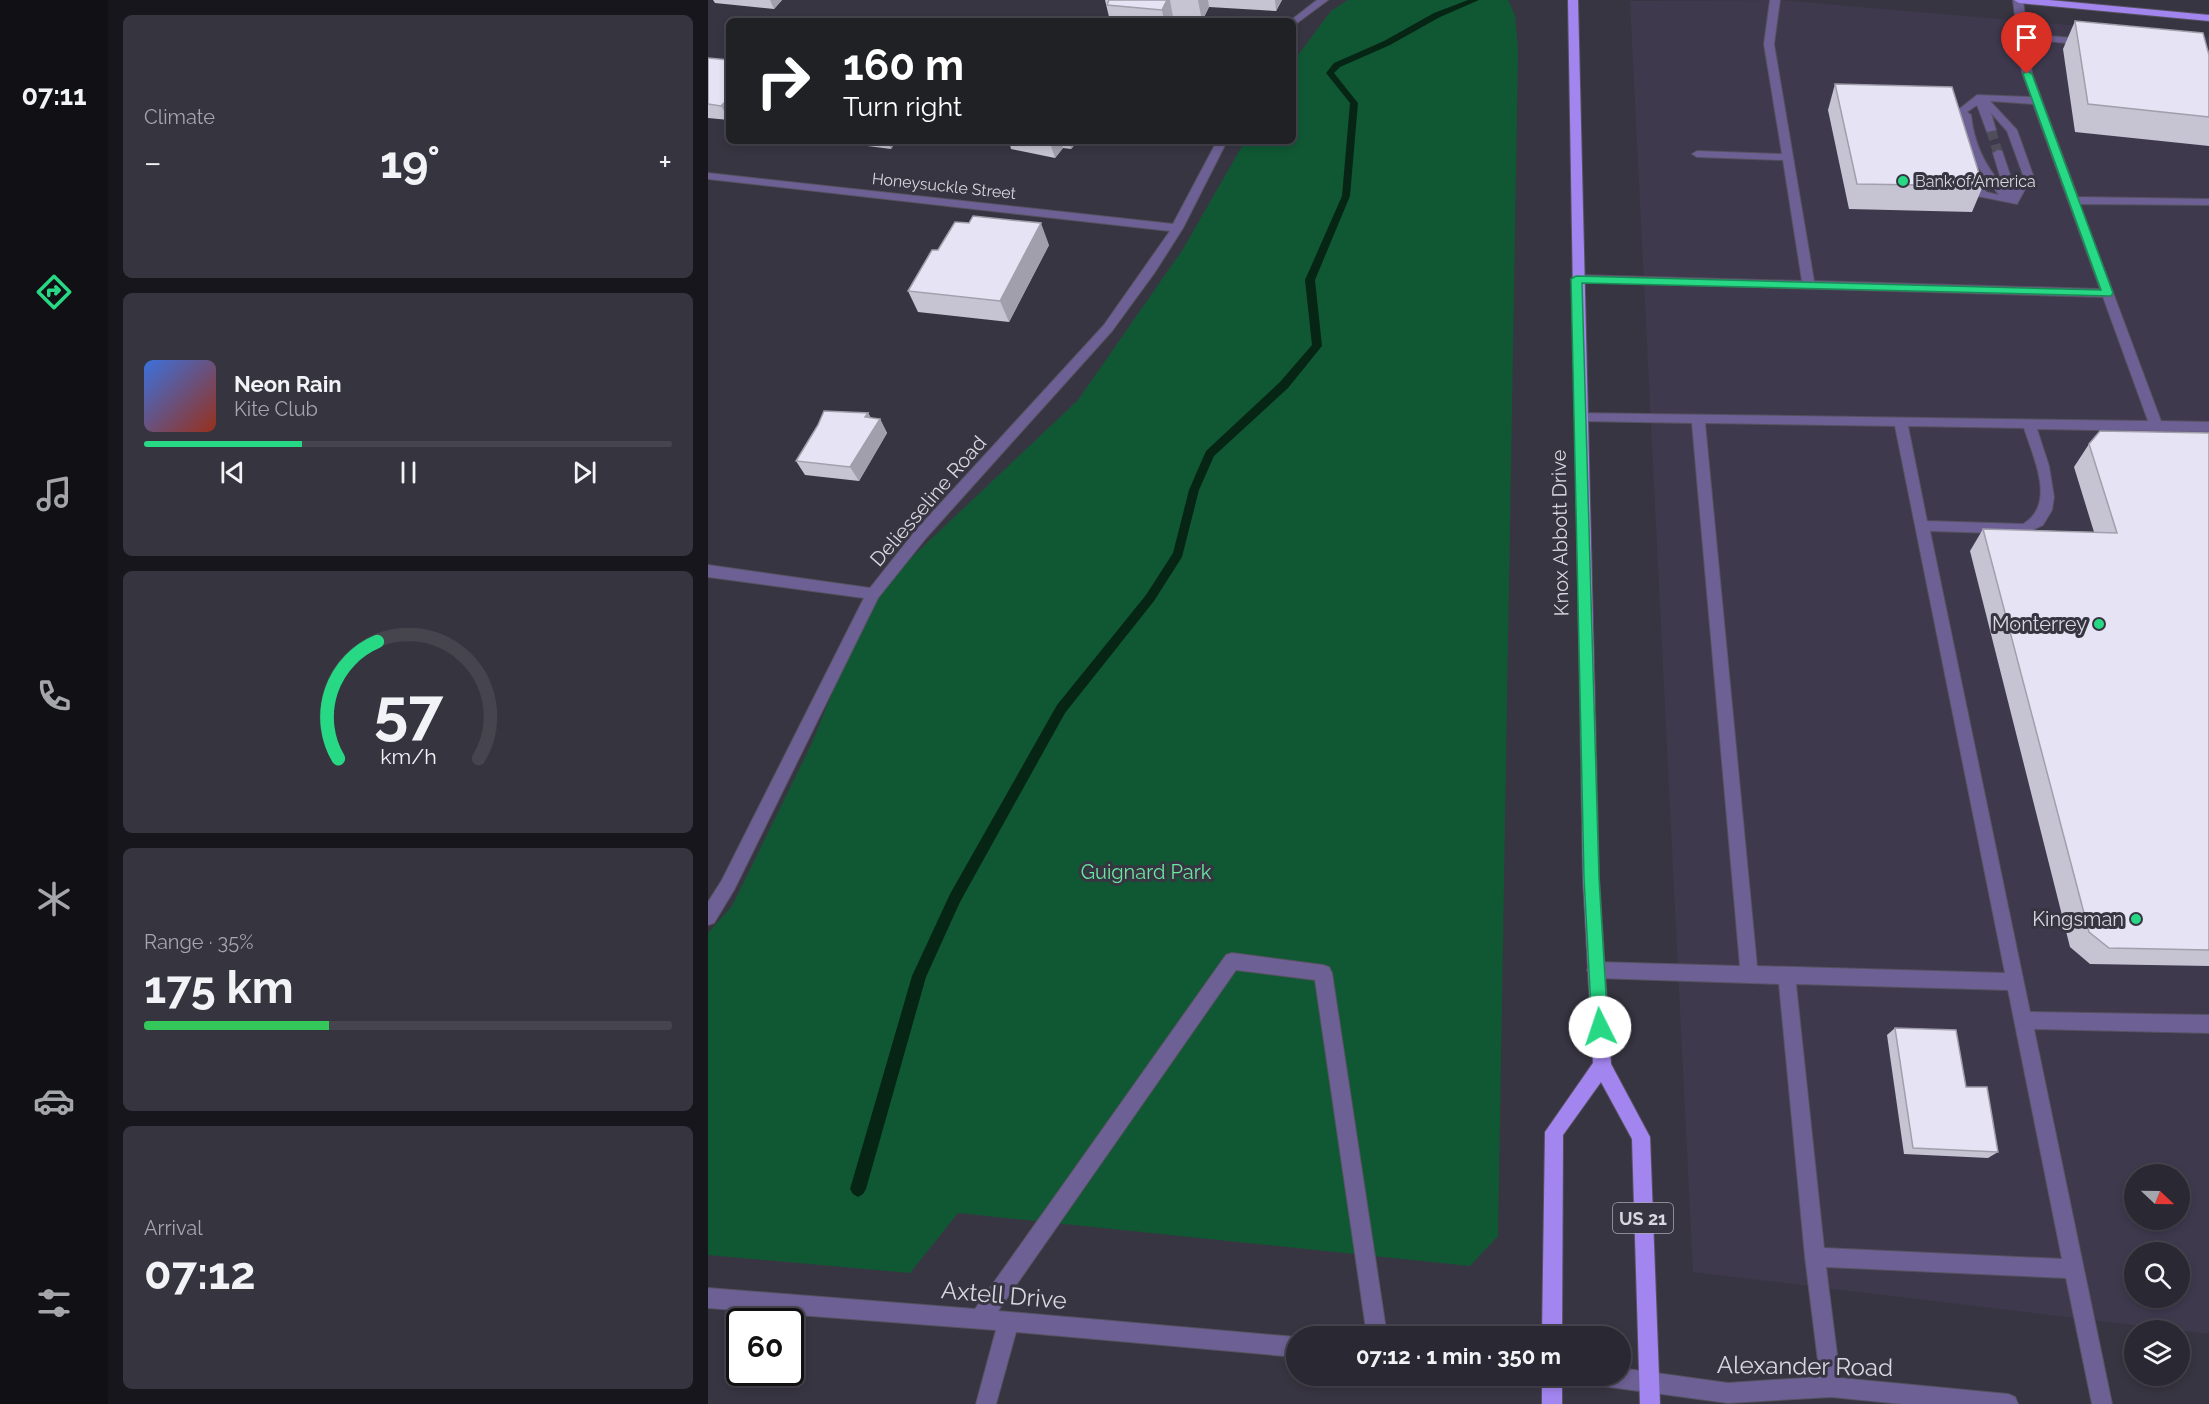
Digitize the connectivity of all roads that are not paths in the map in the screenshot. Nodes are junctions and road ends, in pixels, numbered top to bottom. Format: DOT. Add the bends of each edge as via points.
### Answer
graph roads {
  1 [pos="1323,0"];
  2 [pos="1574,0"];
  3 [pos="1775,0"];
  4 [pos="2018,0"];
  5 [pos="2209,18"];
  6 [pos="1296,21"];
  7 [pos="2022,36"];
  8 [pos="2092,43"];
  9 [pos="1981,97"];
  10 [pos="2038,101"];
  11 [pos="1991,130"];
  12 [pos="1220,144"];
  13 [pos="1998,153"];
  14 [pos="1697,154"];
  15 [pos="1788,157"];
  16 [pos="708,176"];
  17 [pos="2073,200"];
  18 [pos="2013,202"];
  19 [pos="2209,202"];
  20 [pos="1177,228"];
  21 [pos="1576,279"];
  22 [pos="1809,286"];
  23 [pos="2108,293"];
  24 [pos="1580,416"];
  25 [pos="1698,418"];
  26 [pos="1900,421"];
  27 [pos="2029,424"];
  28 [pos="2156,426"];
  29 [pos="2209,427"];
  30 [pos="1921,526"];
  31 [pos="708,571"];
  32 [pos="873,594"];
  33 [pos="708,917"];
  34 [pos="1596,970"];
  35 [pos="1749,974"];
  36 [pos="1787,976"];
  37 [pos="2014,982"];
  38 [pos="2022,1020"];
  39 [pos="2209,1024"];
  40 [pos="1602,1066"];
  41 [pos="1815,1257"];
  42 [pos="2073,1269"];
  43 [pos="708,1298"];
  44 [pos="980,1318"];
  45 [pos="1009,1321"];
  46 [pos="1376,1326"];
  47 [pos="1552,1326"];
  48 [pos="1286,1346"];
  49 [pos="1631,1379"];
  50 [pos="1649,1381"];
  51 [pos="1552,1386"];
  52 [pos="1831,1388"];
  53 [pos="986,1404"];
  54 [pos="1552,1404"];
  55 [pos="1650,1404"];
  56 [pos="2008,1404"];
  57 [pos="2102,1404"];
  1 -- 6 [label="street"];
  2 -- 21 [label="main road, Knox Abbott Drive / US 21"];
  3 -- 15 [label="street" via="1769,44"];
  4 -- 5 [label="main road"];
  4 -- 7 [label="street"];
  7 -- 8 [label="street"];
  7 -- 10 [label="street" via="2027,74"];
  9 -- 10 [label="street"];
  9 -- 11 [label="street"];
  9 -- 18 [label="street" via="2012,130 2028,175"];
  9 -- 18 [label="street" via="1958,114 1958,129 1981,194"];
  10 -- 17 [label="street"];
  12 -- 20 [label="street, Deliesseline Road"];
  13 -- 18 [label="street"];
  14 -- 15 [label="street"];
  15 -- 22 [label="street"];
  16 -- 20 [label="street, Honeysuckle Street"];
  17 -- 19 [label="street"];
  17 -- 23 [label="street"];
  20 -- 32 [label="street, Deliesseline Road" via="1108,328 921,534"];
  21 -- 22 [label="street"];
  21 -- 24 [label="main road, Knox Abbott Drive / US 21"];
  22 -- 23 [label="street"];
  23 -- 28 [label="street"];
  24 -- 25 [label="street"];
  24 -- 34 [label="main road, Knox Abbott Drive / US 21"];
  25 -- 26 [label="street"];
  25 -- 35 [label="street"];
  26 -- 27 [label="street"];
  26 -- 30 [label="street"];
  27 -- 28 [label="street"];
  27 -- 30 [label="street" via="2049,494 2040,521 2025,529"];
  28 -- 29 [label="street"];
  30 -- 37 [label="street"];
  31 -- 32 [label="street"];
  32 -- 33 [label="street, Deliesseline Road" via="728,885"];
  34 -- 35 [label="street"];
  34 -- 40 [label="main road, Knox Abbott Drive / US 21"];
  35 -- 36 [label="street"];
  36 -- 37 [label="street"];
  36 -- 41 [label="street"];
  37 -- 38 [label="street"];
  38 -- 39 [label="street"];
  38 -- 42 [label="street"];
  40 -- 47 [label="main road" via="1554,1132"];
  40 -- 50 [label="main road, Knox Abbott Drive / US 21" via="1641,1137"];
  41 -- 42 [label="street"];
  41 -- 52 [label="street"];
  42 -- 57 [label="street"];
  43 -- 44 [label="street, Axtell Drive"];
  44 -- 45 [label="street, Axtell Drive"];
  44 -- 46 [label="street" via="1232,961 1323,973"];
  45 -- 48 [label="street, Axtell Drive"];
  45 -- 53 [label="street"];
  49 -- 50 [label="street, Alexander Road"];
  50 -- 52 [label="street, Alexander Road" via="1728,1393"];
  50 -- 55 [label="main road, Knox Abbott Drive / US 21"];
  51 -- 54 [label="main road"];
  52 -- 56 [label="street, Alexander Road"];
}
